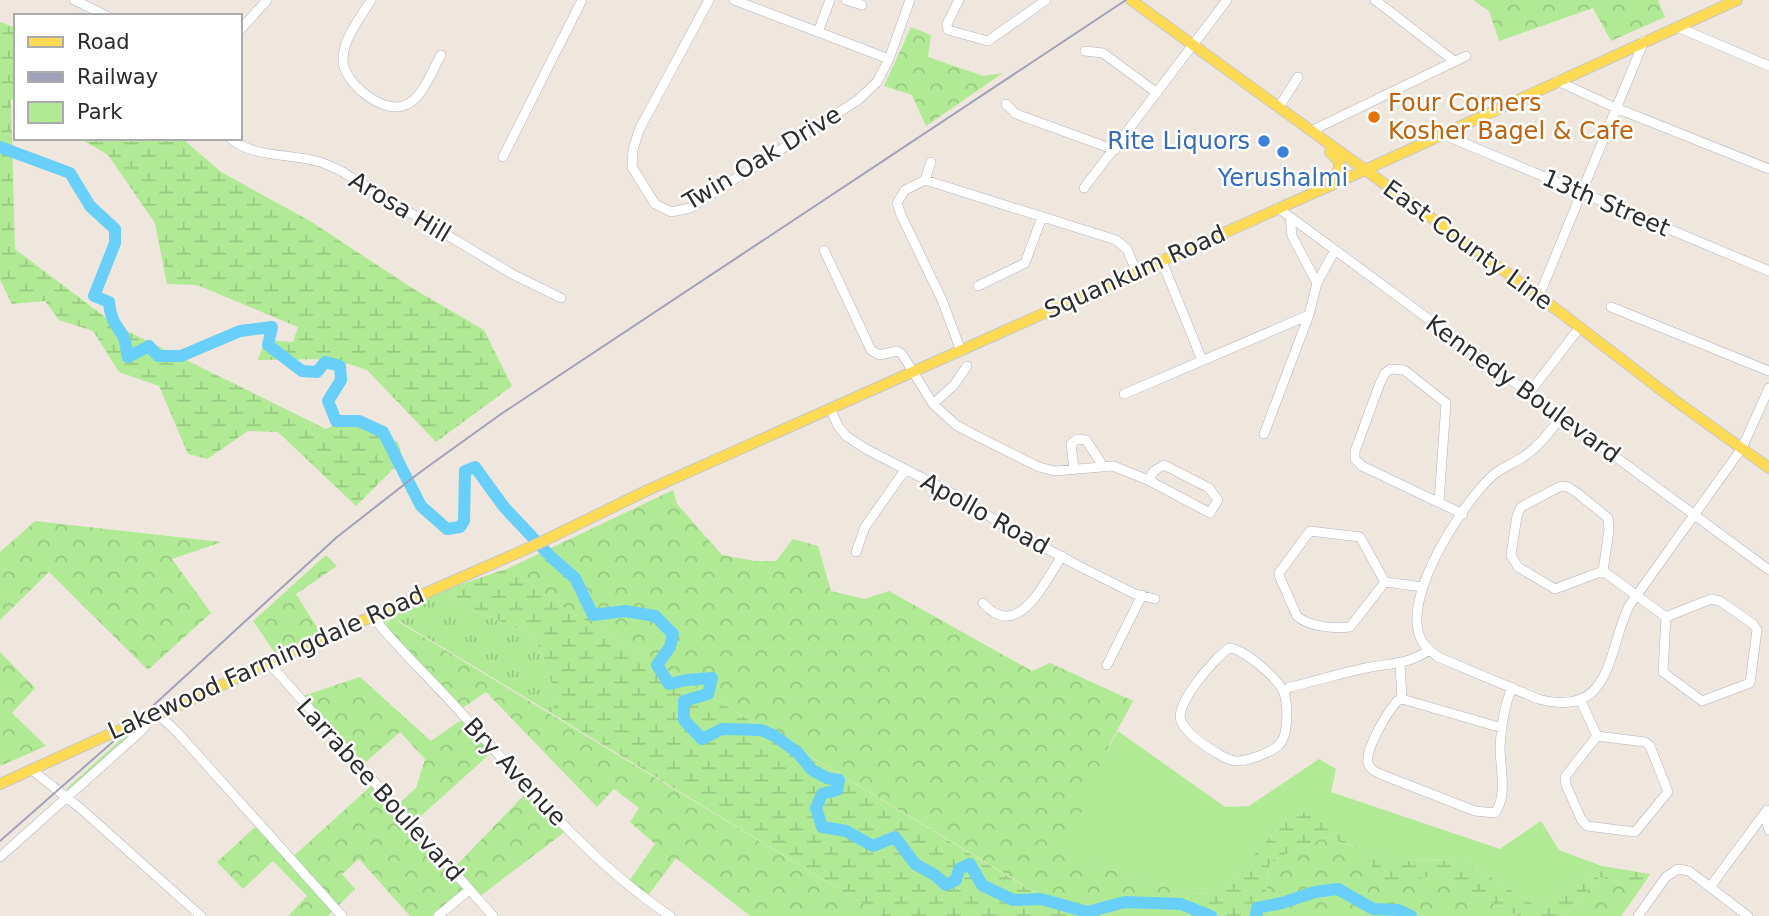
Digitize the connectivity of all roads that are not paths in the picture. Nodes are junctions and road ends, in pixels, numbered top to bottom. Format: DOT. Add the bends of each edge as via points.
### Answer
graph roads {
  1 [pos="74,0"];
  2 [pos="267,0"];
  3 [pos="371,0"];
  4 [pos="582,0"];
  5 [pos="709,0"];
  6 [pos="734,0"];
  7 [pos="830,0"];
  8 [pos="846,0"];
  9 [pos="910,0"];
  10 [pos="959,0"];
  11 [pos="1046,0"];
  12 [pos="1131,0"];
  13 [pos="1227,0"];
  14 [pos="1375,0"];
  15 [pos="1737,0"];
  16 [pos="1723,3"];
  17 [pos="862,5"];
  18 [pos="103,14"];
  19 [pos="1677,27"];
  20 [pos="242,28"];
  21 [pos="818,32"];
  22 [pos="1644,41"];
  23 [pos="1192,44"];
  24 [pos="1085,51"];
  25 [pos="440,55"];
  26 [pos="1466,56"];
  27 [pos="888,59"];
  28 [pos="1454,61"];
  29 [pos="1769,66"];
  30 [pos="1298,77"];
  31 [pos="1557,82"];
  32 [pos="1157,93"];
  33 [pos="1006,104"];
  34 [pos="1279,107"];
  35 [pos="1616,108"];
  36 [pos="1311,131"];
  37 [pos="1442,134"];
  38 [pos="232,140"];
  39 [pos="1327,143"];
  40 [pos="1115,150"];
  41 [pos="503,156"];
  42 [pos="931,162"];
  43 [pos="1769,169"];
  44 [pos="1364,170"];
  45 [pos="925,180"];
  46 [pos="1327,186"];
  47 [pos="1084,188"];
  48 [pos="1581,193"];
  49 [pos="1278,208"];
  50 [pos="1042,217"];
  51 [pos="1290,217"];
  52 [pos="824,250"];
  53 [pos="1335,250"];
  54 [pos="1160,259"];
  55 [pos="1136,271"];
  56 [pos="1769,271"];
  57 [pos="1317,283"];
  58 [pos="978,286"];
  59 [pos="1539,296"];
  60 [pos="561,298"];
  61 [pos="1611,307"];
  62 [pos="1309,315"];
  63 [pos="1580,327"];
  64 [pos="961,351"];
  65 [pos="1202,360"];
  66 [pos="967,366"];
  67 [pos="1769,370"];
  68 [pos="914,373"];
  69 [pos="1769,388"];
  70 [pos="1529,393"];
  71 [pos="1124,394"];
  72 [pos="933,404"];
  73 [pos="831,410"];
  74 [pos="1561,417"];
  75 [pos="1264,434"];
  76 [pos="1742,448"];
  77 [pos="1103,466"];
  78 [pos="1769,468"];
  79 [pos="1074,469"];
  80 [pos="905,470"];
  81 [pos="1148,480"];
  82 [pos="1438,502"];
  83 [pos="1463,514"];
  84 [pos="1695,515"];
  85 [pos="533,546"];
  86 [pos="856,552"];
  87 [pos="1062,556"];
  88 [pos="1769,570"];
  89 [pos="1603,571"];
  90 [pos="1385,582"];
  91 [pos="1423,587"];
  92 [pos="1142,595"];
  93 [pos="1636,596"];
  94 [pos="1155,598"];
  95 [pos="983,603"];
  96 [pos="372,615"];
  97 [pos="1666,617"];
  98 [pos="1429,650"];
  99 [pos="268,663"];
  100 [pos="1399,664"];
  101 [pos="1107,665"];
  102 [pos="1512,687"];
  103 [pos="1284,691"];
  104 [pos="1402,699"];
  105 [pos="1580,699"];
  106 [pos="155,717"];
  107 [pos="1502,728"];
  108 [pos="1597,736"];
  109 [pos="32,770"];
  110 [pos="0,784"];
  111 [pos="67,797"];
  112 [pos="1768,809"];
  113 [pos="1769,830"];
  114 [pos="0,857"];
  115 [pos="1710,887"];
  116 [pos="469,890"];
  117 [pos="1746,915"];
  118 [pos="201,916"];
  119 [pos="342,916"];
  120 [pos="438,916"];
  121 [pos="493,916"];
  122 [pos="670,916"];
  123 [pos="1638,916"];
  1 -- 18 [label="street"];
  2 -- 20 [label="street"];
  3 -- 25 [label="street" via="345,44 343,60 346,75 360,90 388,107 404,106 416,98"];
  4 -- 41 [label="street"];
  5 -- 27 [label="street, Twin Oak Drive" via="639,130 633,150 632,167 655,204 671,212 690,208 858,100 877,82"];
  6 -- 21 [label="street"];
  7 -- 21 [label="street"];
  8 -- 17 [label="street"];
  9 -- 27 [label="street, Twin Oak Drive"];
  10 -- 11 [label="street" via="948,30 988,41"];
  12 -- 23 [label="main road, East County Line"];
  13 -- 23 [label="street"];
  14 -- 28 [label="street"];
  15 -- 16 [label="main road, Squankum Road"];
  16 -- 19 [label="main road, Squankum Road"];
  19 -- 22 [label="main road, Squankum Road"];
  19 -- 29 [label="street"];
  21 -- 27 [label="street"];
  22 -- 31 [label="main road, Squankum Road"];
  22 -- 35 [label="street"];
  23 -- 32 [label="street"];
  23 -- 34 [label="main road, East County Line"];
  24 -- 32 [label="street" via="1103,53"];
  26 -- 28 [label="street"];
  28 -- 36 [label="street"];
  30 -- 34 [label="street"];
  31 -- 35 [label="street"];
  31 -- 37 [label="main road, Squankum Road"];
  32 -- 40 [label="street"];
  33 -- 40 [label="street" via="1016,114"];
  34 -- 36 [label="main road, East County Line"];
  35 -- 43 [label="street"];
  35 -- 48 [label="street"];
  36 -- 39 [label="main road, East County Line"];
  37 -- 44 [label="main road, Squankum Road"];
  37 -- 48 [label="street, 13th Street"];
  38 -- 60 [label="street, Arosa Hill" via="261,152 320,162 341,171 512,274"];
  39 -- 44 [label="main road, East County Line"];
  39 -- 46 [label="main road" via="1340,168"];
  40 -- 47 [label="street"];
  42 -- 45 [label="street"];
  44 -- 46 [label="main road, Squankum Road"];
  44 -- 59 [label="main road, East County Line"];
  45 -- 50 [label="street"];
  45 -- 64 [label="street" via="905,190 897,202"];
  46 -- 49 [label="main road, Squankum Road"];
  48 -- 56 [label="street, 13th Street"];
  48 -- 59 [label="street"];
  49 -- 51 [label="street, Kennedy Boulevard"];
  49 -- 54 [label="main road, Squankum Road"];
  50 -- 55 [label="street" via="1116,240 1128,250"];
  50 -- 58 [label="street" via="1025,263"];
  51 -- 53 [label="street, Kennedy Boulevard"];
  51 -- 57 [label="street" via="1293,236"];
  52 -- 68 [label="street" via="871,350 879,355 900,352"];
  53 -- 57 [label="street"];
  53 -- 70 [label="street, Kennedy Boulevard"];
  54 -- 55 [label="main road, Squankum Road"];
  54 -- 65 [label="street"];
  55 -- 64 [label="main road, Squankum Road"];
  57 -- 62 [label="street"];
  59 -- 63 [label="main road, East County Line"];
  61 -- 67 [label="street"];
  62 -- 65 [label="street"];
  62 -- 75 [label="street"];
  63 -- 70 [label="street"];
  63 -- 76 [label="main road, East County Line"];
  64 -- 68 [label="main road, Squankum Road"];
  65 -- 71 [label="street"];
  66 -- 72 [label="street"];
  68 -- 72 [label="street"];
  68 -- 73 [label="main road, Squankum Road"];
  69 -- 76 [label="street"];
  70 -- 74 [label="street, Kennedy Boulevard"];
  72 -- 79 [label="street" via="956,425 1039,467"];
  73 -- 80 [label="street, Apollo Road" via="846,436"];
  73 -- 85 [label="main road, Squankum Road"];
  74 -- 83 [label="street" via="1535,447 1493,475"];
  74 -- 84 [label="street, Kennedy Boulevard"];
  76 -- 78 [label="main road, East County Line"];
  76 -- 84 [label="street"];
  77 -- 79 [label="street"];
  77 -- 79 [label="street" via="1086,440 1077,439 1070,448"];
  77 -- 81 [label="street"];
  80 -- 86 [label="street" via="866,527"];
  80 -- 87 [label="street, Apollo Road"];
  81 -- 81 [label="street" via="1210,513 1218,500 1209,488 1169,466 1159,467"];
  82 -- 82 [label="street" via="1446,403 1404,370 1391,369 1380,383 1355,459"];
  82 -- 83 [label="street"];
  83 -- 91 [label="street" via="1440,546"];
  84 -- 88 [label="street, Kennedy Boulevard"];
  84 -- 93 [label="street"];
  85 -- 96 [label="main road, Lakewood Farmingdale Road"];
  87 -- 92 [label="street, Apollo Road"];
  87 -- 95 [label="street" via="1024,610 1013,617 992,614"];
  89 -- 89 [label="street" via="1608,518 1576,492 1561,486 1521,507 1511,555 1518,567 1555,589"];
  89 -- 93 [label="street"];
  90 -- 90 [label="street" via="1360,537 1310,531 1279,573 1301,620 1344,628 1353,625"];
  90 -- 91 [label="street"];
  91 -- 98 [label="street" via="1418,627"];
  92 -- 94 [label="street, Apollo Road"];
  92 -- 101 [label="street"];
  93 -- 97 [label="street"];
  93 -- 105 [label="street" via="1624,617 1607,674"];
  96 -- 99 [label="main road, Lakewood Farmingdale Road"];
  96 -- 122 [label="street, Bry Avenue" via="568,829"];
  97 -- 97 [label="street" via="1661,667 1667,676 1702,701 1750,683 1757,635 1753,624 1717,599"];
  98 -- 100 [label="street"];
  98 -- 102 [label="street" via="1451,664"];
  99 -- 106 [label="main road, Lakewood Farmingdale Road"];
  99 -- 116 [label="street, Larrabee Boulevard"];
  100 -- 103 [label="street"];
  100 -- 104 [label="street"];
  102 -- 105 [label="street" via="1546,701"];
  102 -- 107 [label="street"];
  103 -- 103 [label="street" via="1241,650 1229,648 1189,694 1180,719 1212,750 1242,762 1269,752 1285,737"];
  104 -- 107 [label="street"];
  104 -- 107 [label="street" via="1393,705 1374,739 1369,765 1380,774 1475,811 1491,814 1500,805"];
  105 -- 108 [label="street"];
  106 -- 109 [label="main road, Lakewood Farmingdale Road"];
  106 -- 111 [label="street"];
  106 -- 119 [label="street" via="178,733"];
  108 -- 108 [label="street" via="1565,777 1566,785 1587,826 1635,832 1668,792 1650,746"];
  109 -- 110 [label="main road, Lakewood Farmingdale Road"];
  109 -- 111 [label="street"];
  111 -- 114 [label="street"];
  111 -- 118 [label="street"];
  112 -- 113 [label="street"];
  112 -- 115 [label="street"];
  115 -- 117 [label="street"];
  115 -- 123 [label="street" via="1689,871 1678,869 1666,877"];
  116 -- 120 [label="street"];
  116 -- 121 [label="street, Larrabee Boulevard"];
}
